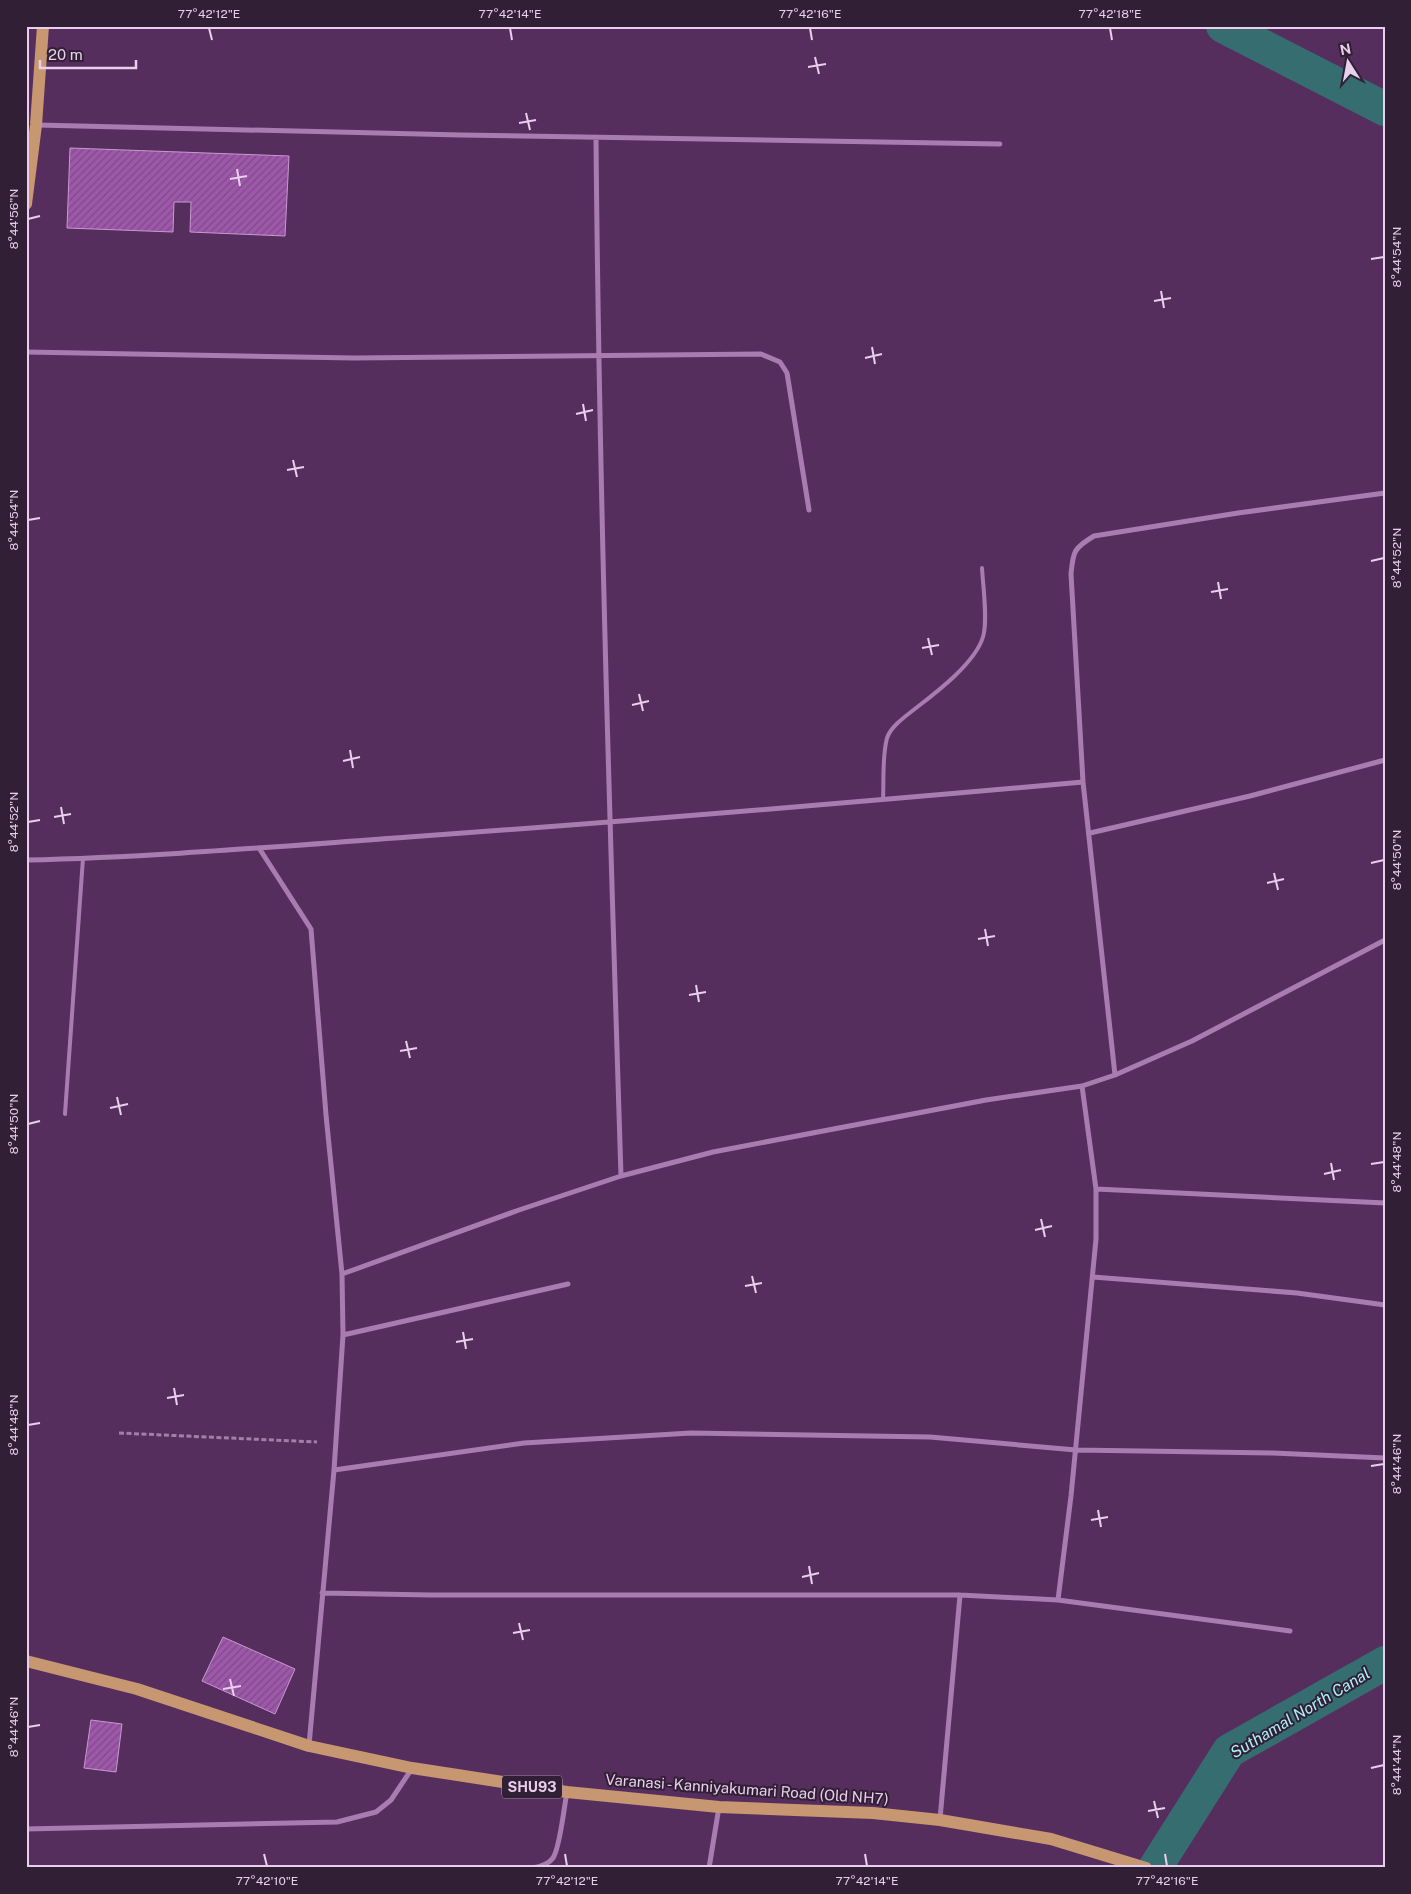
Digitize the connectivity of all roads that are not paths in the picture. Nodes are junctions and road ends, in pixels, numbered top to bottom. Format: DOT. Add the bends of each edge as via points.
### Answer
graph roads {
  1 [pos="43,26"];
  2 [pos="36,125"];
  3 [pos="596,137"];
  4 [pos="1000,144"];
  5 [pos="26,204"];
  6 [pos="26,352"];
  7 [pos="598,356"];
  8 [pos="1385,493"];
  9 [pos="809,510"];
  10 [pos="982,568"];
  11 [pos="1385,760"];
  12 [pos="1083,782"];
  13 [pos="883,800"];
  14 [pos="610,823"];
  15 [pos="1090,833"];
  16 [pos="259,848"];
  17 [pos="83,858"];
  18 [pos="26,860"];
  19 [pos="1385,940"];
  20 [pos="1115,1076"];
  21 [pos="1082,1086"];
  22 [pos="65,1114"];
  23 [pos="621,1176"];
  24 [pos="1096,1189"];
  25 [pos="1385,1203"];
  26 [pos="342,1274"];
  27 [pos="1093,1277"];
  28 [pos="568,1284"];
  29 [pos="1385,1305"];
  30 [pos="343,1335"];
  31 [pos="1076,1450"];
  32 [pos="1385,1458"];
  33 [pos="334,1470"];
  34 [pos="322,1593"];
  35 [pos="960,1595"];
  36 [pos="1058,1600"];
  37 [pos="1290,1631"];
  38 [pos="26,1661"];
  39 [pos="309,1746"];
  40 [pos="412,1768"];
  41 [pos="567,1792"];
  42 [pos="719,1807"];
  43 [pos="940,1820"];
  44 [pos="26,1829"];
  45 [pos="532,1868"];
  46 [pos="709,1868"];
  47 [pos="1146,1868"];
  1 -- 2 [label="main road"];
  2 -- 3 [label="street"];
  2 -- 5 [label="main road"];
  3 -- 4 [label="street"];
  3 -- 7 [label="street"];
  6 -- 7 [label="street" via="354,358"];
  7 -- 9 [label="street" via="761,354 780,362 787,374"];
  7 -- 14 [label="street"];
  8 -- 12 [label="street" via="1151,526 1094,536 1079,545 1073,556 1071,574"];
  10 -- 13 [label="lane" via="983,637 972,657 951,679 900,720 887,737"];
  11 -- 15 [label="street" via="1250,796"];
  12 -- 13 [label="street"];
  12 -- 15 [label="street"];
  13 -- 14 [label="street"];
  14 -- 16 [label="street"];
  14 -- 23 [label="street"];
  15 -- 20 [label="street"];
  16 -- 17 [label="street"];
  16 -- 26 [label="street" via="312,929"];
  17 -- 18 [label="street"];
  17 -- 22 [label="lane"];
  19 -- 20 [label="street" via="1192,1041"];
  20 -- 21 [label="street"];
  21 -- 23 [label="street" via="986,1100 713,1152"];
  21 -- 24 [label="street"];
  23 -- 26 [label="street"];
  24 -- 25 [label="street"];
  24 -- 27 [label="street"];
  26 -- 30 [label="street"];
  27 -- 29 [label="street" via="1297,1293"];
  27 -- 31 [label="street"];
  28 -- 30 [label="street"];
  30 -- 33 [label="street"];
  31 -- 32 [label="street"];
  31 -- 33 [label="street" via="930,1437 692,1432 524,1443"];
  31 -- 36 [label="street"];
  33 -- 34 [label="street"];
  34 -- 35 [label="street"];
  34 -- 39 [label="street"];
  35 -- 36 [label="street"];
  35 -- 43 [label="street"];
  36 -- 37 [label="street"];
  38 -- 39 [label="main road, Varanasi - Kanniyakumari Road (Old NH7) / SHU93" via="137,1689"];
  39 -- 40 [label="main road, Varanasi - Kanniyakumari Road (Old NH7) / SHU93"];
  40 -- 41 [label="main road, Varanasi - Kanniyakumari Road (Old NH7) / SHU93"];
  40 -- 44 [label="street" via="391,1800 376,1812 337,1822"];
  41 -- 42 [label="main road, Varanasi - Kanniyakumari Road (Old NH7) / SHU93"];
  41 -- 45 [label="street" via="553,1858 541,1867"];
  42 -- 43 [label="main road, Varanasi - Kanniyakumari Road (Old NH7) / SHU93" via="873,1813"];
  42 -- 46 [label="street"];
  43 -- 47 [label="main road, Varanasi - Kanniyakumari Road (Old NH7) / SHU93" via="1051,1839"];
}
